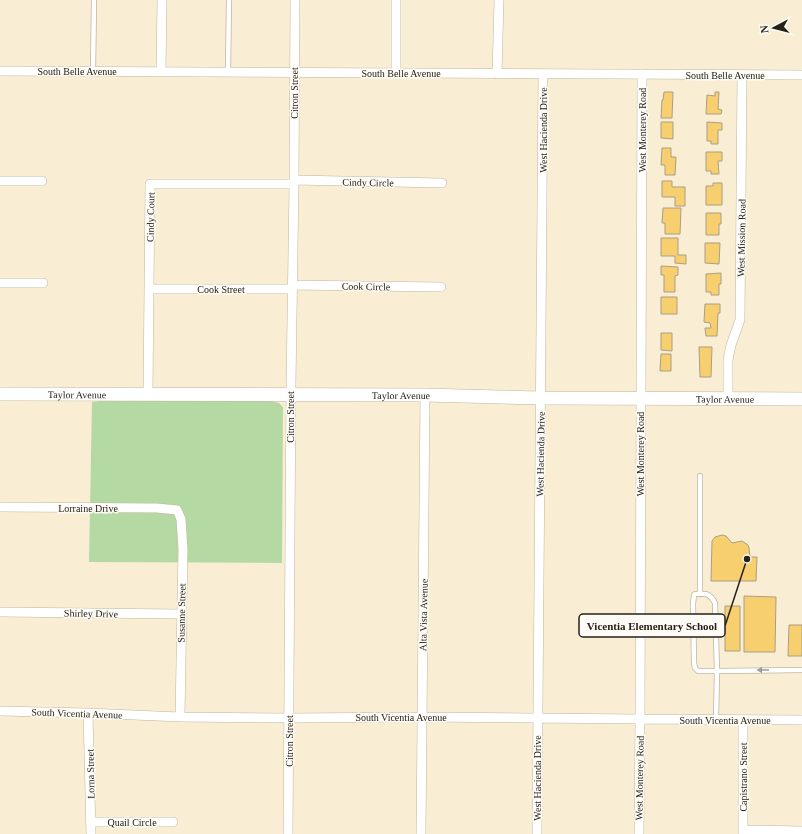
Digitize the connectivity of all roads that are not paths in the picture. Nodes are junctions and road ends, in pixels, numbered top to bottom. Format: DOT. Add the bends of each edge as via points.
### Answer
graph roads {
  1 [pos="94,0"];
  2 [pos="162,0"];
  3 [pos="229,0"];
  4 [pos="295,0"];
  5 [pos="396,0"];
  6 [pos="499,0"];
  7 [pos="0,71"];
  8 [pos="93,72"];
  9 [pos="161,72"];
  10 [pos="228,72"];
  11 [pos="294,72"];
  12 [pos="396,73"];
  13 [pos="497,74"];
  14 [pos="543,74"];
  15 [pos="642,74"];
  16 [pos="742,75"];
  17 [pos="802,75"];
  18 [pos="0,181"];
  19 [pos="42,181"];
  20 [pos="294,182"];
  21 [pos="442,183"];
  22 [pos="0,283"];
  23 [pos="43,283"];
  24 [pos="441,286"];
  25 [pos="292,287"];
  26 [pos="149,289"];
  27 [pos="0,394"];
  28 [pos="148,394"];
  29 [pos="291,394"];
  30 [pos="425,395"];
  31 [pos="540,398"];
  32 [pos="640,398"];
  33 [pos="728,398"];
  34 [pos="802,398"];
  35 [pos="700,476"];
  36 [pos="0,507"];
  37 [pos="177,510"];
  38 [pos="700,594"];
  39 [pos="0,612"];
  40 [pos="181,614"];
  41 [pos="802,670"];
  42 [pos="717,671"];
  43 [pos="0,711"];
  44 [pos="88,713"];
  45 [pos="180,717"];
  46 [pos="422,717"];
  47 [pos="289,718"];
  48 [pos="537,718"];
  49 [pos="640,720"];
  50 [pos="716,720"];
  51 [pos="743,720"];
  52 [pos="802,720"];
  53 [pos="90,822"];
  54 [pos="173,822"];
  55 [pos="802,831"];
  56 [pos="743,832"];
  57 [pos="91,834"];
  58 [pos="288,834"];
  59 [pos="421,834"];
  60 [pos="537,834"];
  61 [pos="639,834"];
  1 -- 8 [label="lane"];
  2 -- 9 [label="street"];
  3 -- 10 [label="lane"];
  4 -- 11 [label="street, Citron Street"];
  5 -- 12 [label="street"];
  6 -- 13 [label="street"];
  7 -- 8 [label="street, South Belle Avenue"];
  8 -- 9 [label="street, South Belle Avenue"];
  9 -- 10 [label="street, South Belle Avenue"];
  10 -- 11 [label="street, South Belle Avenue"];
  11 -- 12 [label="street, South Belle Avenue"];
  11 -- 20 [label="street, Citron Street"];
  12 -- 13 [label="street, South Belle Avenue"];
  13 -- 14 [label="street, South Belle Avenue"];
  14 -- 15 [label="street, South Belle Avenue"];
  14 -- 31 [label="street, West Hacienda Drive"];
  15 -- 16 [label="street, South Belle Avenue"];
  15 -- 32 [label="street, West Monterey Road"];
  16 -- 17 [label="street, South Belle Avenue"];
  16 -- 33 [label="street, West Mission Road" via="740,320 728,360"];
  18 -- 19 [label="street"];
  20 -- 21 [label="street, Cindy Circle"];
  20 -- 25 [label="street, Citron Street"];
  20 -- 26 [label="street, Cindy Court" via="150,184"];
  22 -- 23 [label="street"];
  24 -- 25 [label="street, Cook Circle"];
  25 -- 26 [label="street, Cook Street"];
  25 -- 29 [label="street, Citron Street"];
  26 -- 28 [label="street, Cindy Court"];
  27 -- 28 [label="street, Taylor Avenue"];
  28 -- 29 [label="street, Taylor Avenue"];
  29 -- 30 [label="street, Taylor Avenue"];
  29 -- 47 [label="street, Citron Street"];
  30 -- 31 [label="street, Taylor Avenue"];
  30 -- 46 [label="street, Alta Vista Avenue"];
  31 -- 32 [label="street, Taylor Avenue"];
  31 -- 48 [label="street, West Hacienda Drive"];
  32 -- 33 [label="street, Taylor Avenue"];
  32 -- 49 [label="street, West Monterey Road"];
  33 -- 34 [label="street, Taylor Avenue"];
  35 -- 38 [label="lane"];
  36 -- 37 [label="street, Lorraine Drive"];
  37 -- 40 [label="street, Susanne Street" via="181,519 183,549"];
  38 -- 42 [label="lane" via="712,597 715,603"];
  38 -- 42 [label="lane" via="694,595 695,668 698,671"];
  39 -- 40 [label="street, Shirley Drive"];
  40 -- 45 [label="street, Susanne Street"];
  41 -- 42 [label="lane, one-way"];
  42 -- 50 [label="lane"];
  43 -- 44 [label="street, South Vicentia Avenue"];
  44 -- 45 [label="street, South Vicentia Avenue"];
  44 -- 53 [label="street, Lorna Street"];
  45 -- 47 [label="street, South Vicentia Avenue"];
  46 -- 47 [label="street, South Vicentia Avenue"];
  46 -- 48 [label="street, South Vicentia Avenue"];
  46 -- 59 [label="street, Alta Vista Avenue"];
  47 -- 58 [label="street, Citron Street"];
  48 -- 49 [label="street, South Vicentia Avenue"];
  48 -- 60 [label="street, West Hacienda Drive"];
  49 -- 50 [label="street, South Vicentia Avenue"];
  49 -- 61 [label="street, West Monterey Road"];
  50 -- 51 [label="street, South Vicentia Avenue"];
  51 -- 52 [label="street, South Vicentia Avenue"];
  51 -- 56 [label="street, Capistrano Street"];
  53 -- 54 [label="street, Quail Circle"];
  53 -- 57 [label="street, Lorna Street"];
  55 -- 56 [label="street"];
}
